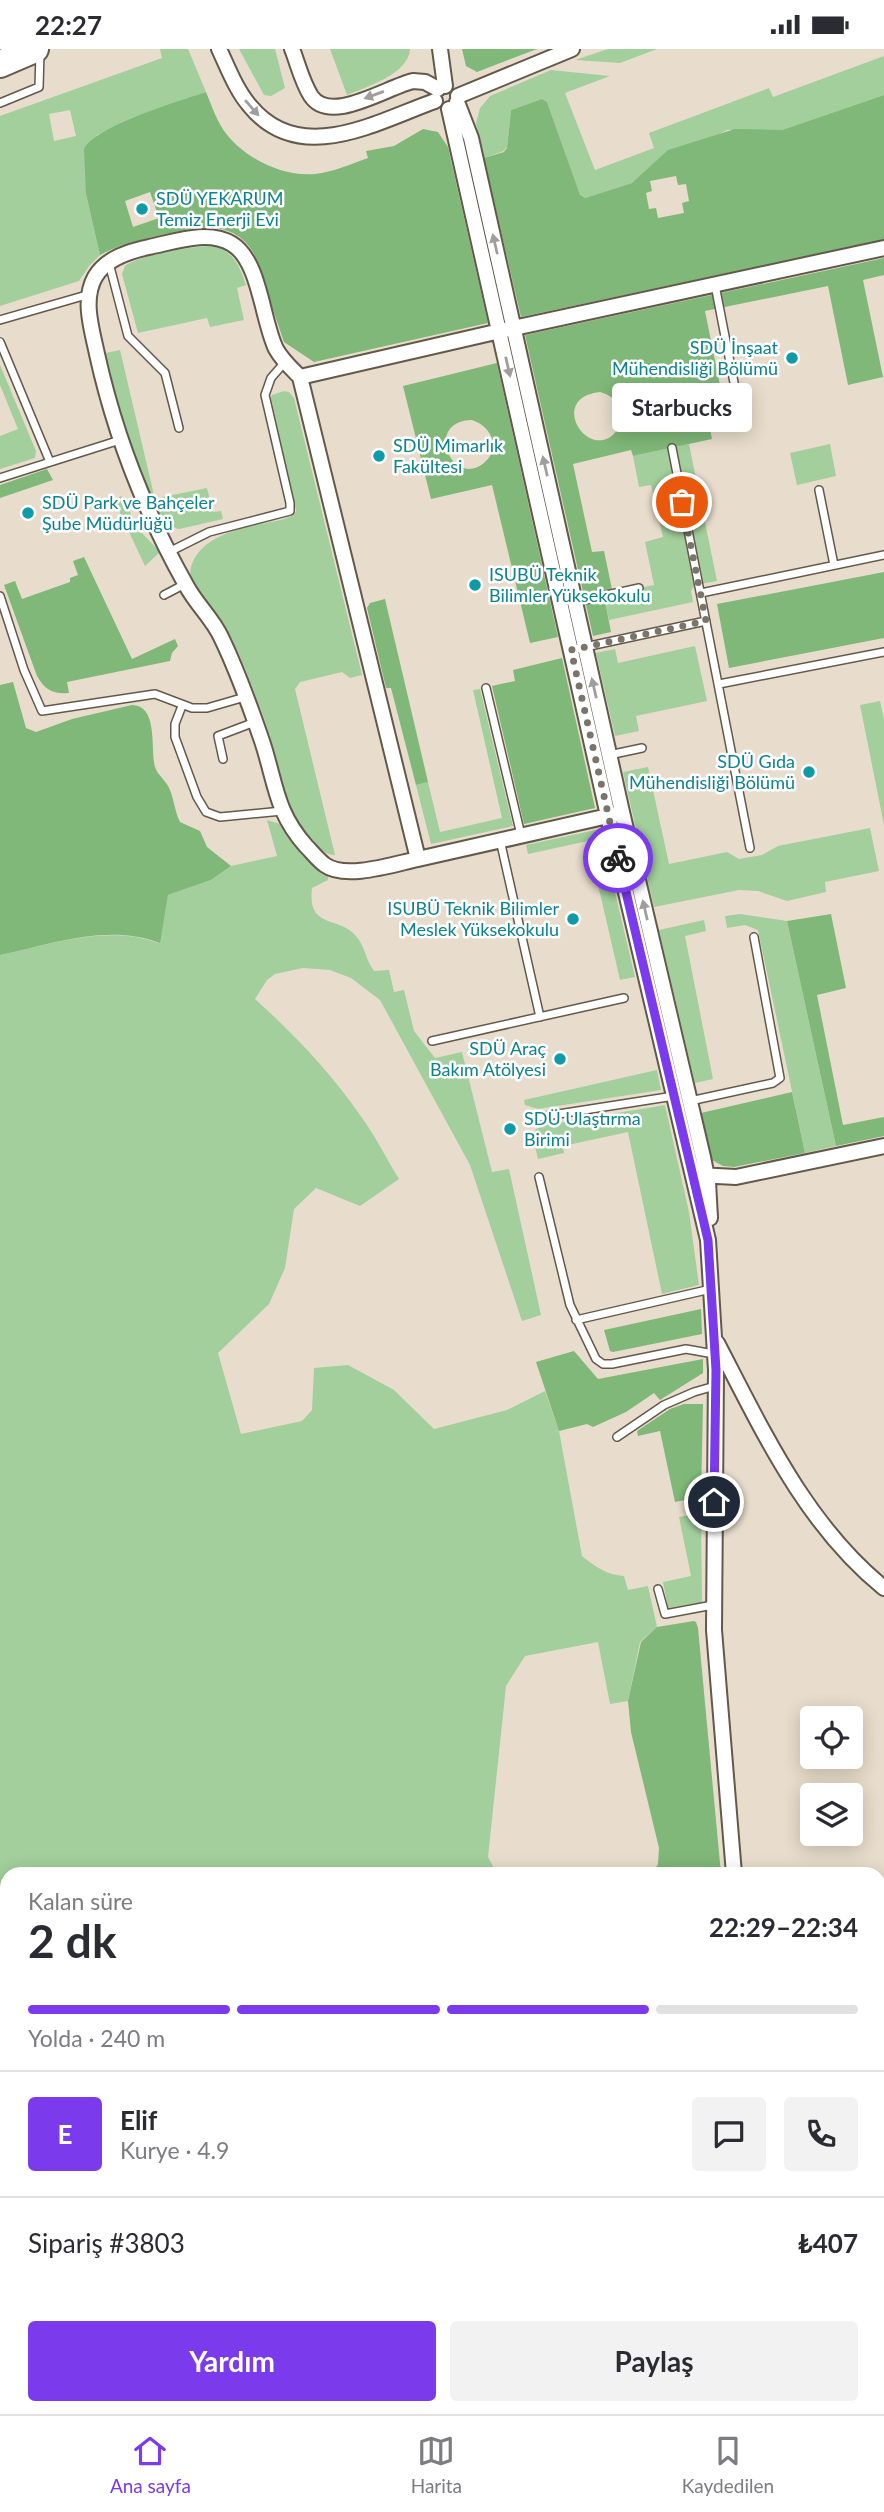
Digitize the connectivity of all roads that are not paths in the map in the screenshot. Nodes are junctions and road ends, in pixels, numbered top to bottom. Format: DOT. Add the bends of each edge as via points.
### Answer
graph roads {
  1 [pos="35,49"];
  2 [pos="40,49"];
  3 [pos="219,49"];
  4 [pos="292,49"];
  5 [pos="440,49"];
  6 [pos="572,49"];
  7 [pos="0,64"];
  8 [pos="439,92"];
  9 [pos="0,103"];
  10 [pos="455,103"];
  11 [pos="884,248"];
  12 [pos="108,262"];
  13 [pos="715,285"];
  14 [pos="90,294"];
  15 [pos="0,320"];
  16 [pos="507,329"];
  17 [pos="0,342"];
  18 [pos="285,362"];
  19 [pos="300,377"];
  20 [pos="737,398"];
  21 [pos="179,428"];
  22 [pos="120,440"];
  23 [pos="672,448"];
  24 [pos="50,462"];
  25 [pos="0,478"];
  26 [pos="819,490"];
  27 [pos="169,552"];
  28 [pos="884,555"];
  29 [pos="834,565"];
  30 [pos="185,584"];
  31 [pos="639,588"];
  32 [pos="701,593"];
  33 [pos="164,595"];
  34 [pos="0,596"];
  35 [pos="575,602"];
  36 [pos="706,621"];
  37 [pos="578,648"];
  38 [pos="884,652"];
  39 [pos="719,684"];
  40 [pos="486,688"];
  41 [pos="245,697"];
  42 [pos="182,706"];
  43 [pos="255,722"];
  44 [pos="642,748"];
  45 [pos="609,755"];
  46 [pos="223,759"];
  47 [pos="282,811"];
  48 [pos="615,814"];
  49 [pos="521,835"];
  50 [pos="500,840"];
  51 [pos="751,848"];
  52 [pos="418,859"];
  53 [pos="754,937"];
  54 [pos="624,998"];
  55 [pos="540,1017"];
  56 [pos="432,1041"];
  57 [pos="674,1095"];
  58 [pos="690,1101"];
  59 [pos="533,1118"];
  60 [pos="884,1146"];
  61 [pos="700,1175"];
  62 [pos="540,1177"];
  63 [pos="712,1289"];
  64 [pos="576,1320"];
  65 [pos="715,1339"];
  66 [pos="715,1355"];
  67 [pos="715,1386"];
  68 [pos="617,1437"];
  69 [pos="884,1588"];
  70 [pos="659,1589"];
  71 [pos="713,1605"];
  72 [pos="733,1867"];
  1 -- 7 [label="highway"];
  2 -- 9 [label="lane" via="39,87"];
  3 -- 8 [label="street, one-way" via="248,104 265,121 296,136 349,132"];
  8 -- 4 [label="street, one-way" via="425,82 413,81 344,106 324,107 308,90"];
  5 -- 8 [label="street"];
  6 -- 10 [label="street"];
  8 -- 10 [label="street" via="453,87"];
  8 -- 10 [label="street" via="442,109"];
  10 -- 16 [label="street" via="471,138"];
  11 -- 13 [label="street"];
  12 -- 14 [label="street" via="95,276"];
  12 -- 18 [label="street" via="142,248 197,238 220,238 233,244 248,262 274,345"];
  12 -- 21 [label="lane" via="128,336 165,373"];
  13 -- 16 [label="street"];
  13 -- 20 [label="lane"];
  14 -- 15 [label="lane"];
  14 -- 22 [label="street" via="93,334"];
  16 -- 19 [label="street"];
  35 -- 16 [label="street, one-way"];
  16 -- 37 [label="street, one-way"];
  17 -- 24 [label="lane"];
  18 -- 19 [label="street"];
  18 -- 27 [label="lane" via="271,378 265,395 290,511 209,532"];
  19 -- 52 [label="street"];
  22 -- 24 [label="lane"];
  22 -- 27 [label="street"];
  23 -- 32 [label="lane"];
  24 -- 25 [label="lane"];
  26 -- 29 [label="lane"];
  27 -- 30 [label="street"];
  28 -- 29 [label="lane"];
  29 -- 32 [label="lane"];
  30 -- 33 [label="lane"];
  30 -- 41 [label="street" via="218,631"];
  31 -- 35 [label="lane"];
  32 -- 36 [label="lane"];
  34 -- 42 [label="lane" via="43,711 155,694"];
  35 -- 37 [label="street"];
  36 -- 37 [label="lane"];
  36 -- 39 [label="lane"];
  45 -- 37 [label="street, one-way"];
  37 -- 48 [label="street"];
  38 -- 39 [label="lane"];
  39 -- 51 [label="lane"];
  40 -- 49 [label="lane"];
  41 -- 42 [label="lane" via="207,708"];
  41 -- 43 [label="street"];
  42 -- 47 [label="lane" via="175,737 206,812 220,817"];
  43 -- 46 [label="lane" via="218,736"];
  43 -- 47 [label="street"];
  44 -- 45 [label="lane"];
  45 -- 48 [label="street"];
  47 -- 52 [label="street" via="318,858 337,870"];
  48 -- 49 [label="street"];
  48 -- 57 [label="street"];
  58 -- 48 [label="street, one-way"];
  49 -- 50 [label="street"];
  50 -- 52 [label="street"];
  50 -- 55 [label="lane"];
  53 -- 58 [label="lane" via="780,1078"];
  54 -- 55 [label="lane"];
  55 -- 56 [label="lane"];
  57 -- 59 [label="lane"];
  57 -- 61 [label="street"];
  58 -- 61 [label="street"];
  60 -- 61 [label="street" via="736,1177"];
  61 -- 63 [label="street" via="709,1205"];
  62 -- 64 [label="lane"];
  63 -- 64 [label="lane"];
  63 -- 65 [label="street"];
  64 -- 66 [label="lane" via="603,1364 687,1349"];
  65 -- 66 [label="street"];
  65 -- 69 [label="street" via="809,1508 836,1542"];
  66 -- 67 [label="street"];
  67 -- 68 [label="lane" via="664,1405"];
  67 -- 71 [label="street"];
  70 -- 71 [label="lane" via="665,1614"];
  71 -- 72 [label="street"];
}
